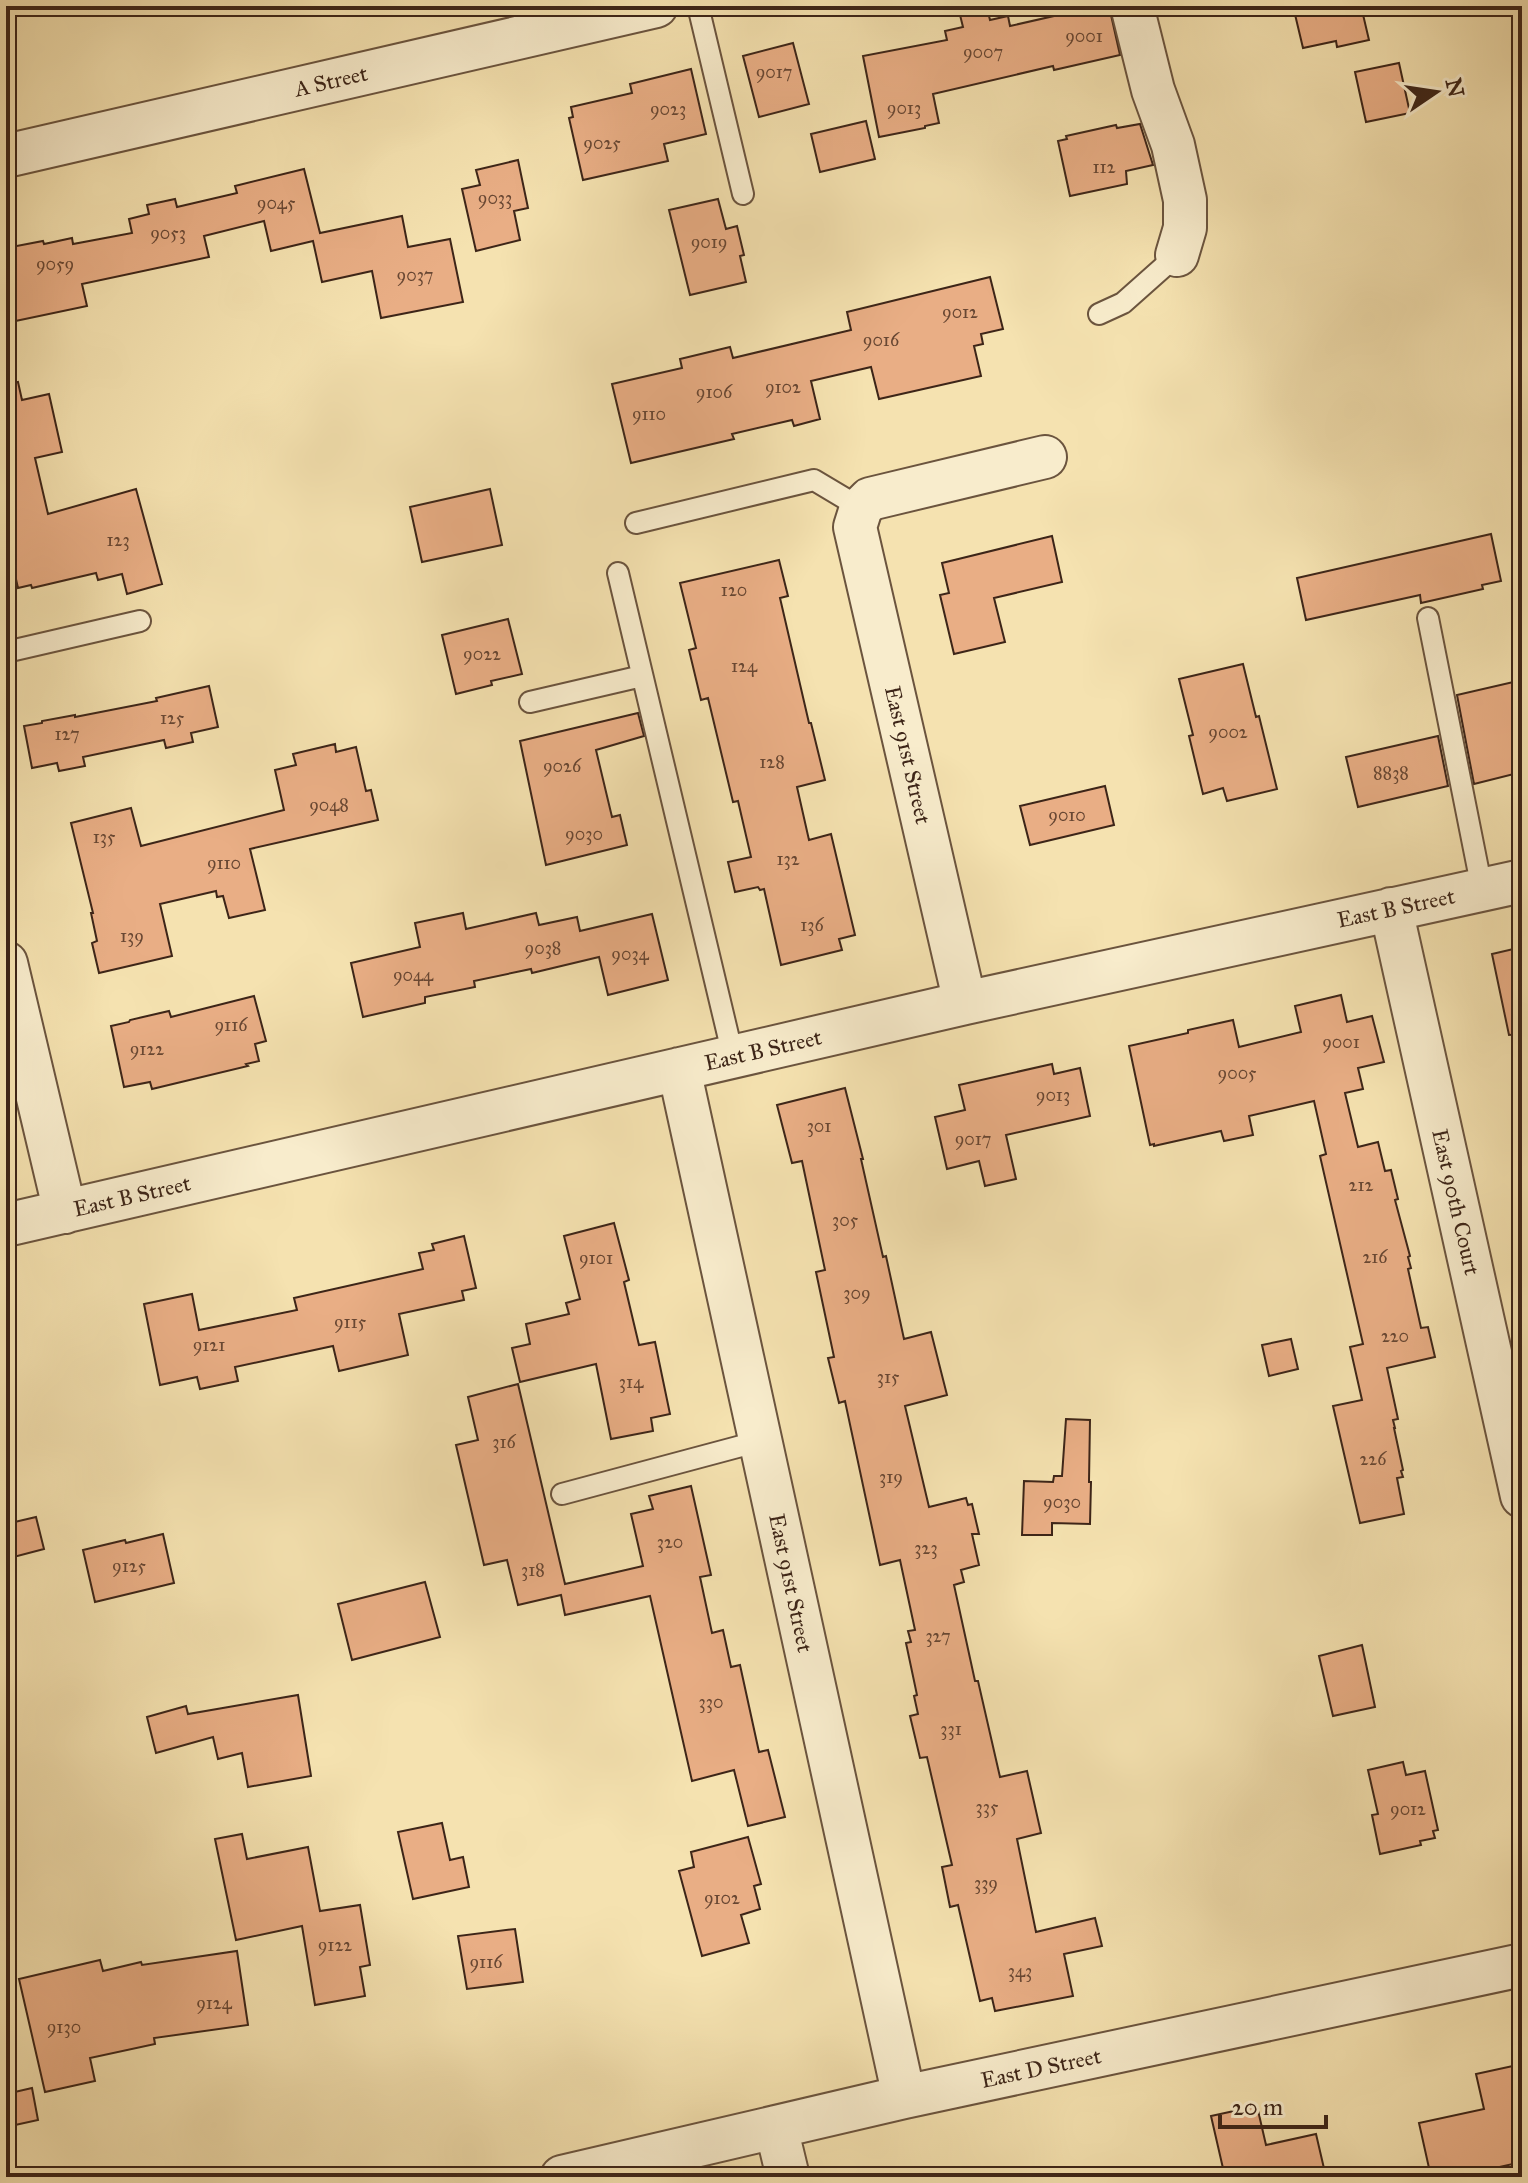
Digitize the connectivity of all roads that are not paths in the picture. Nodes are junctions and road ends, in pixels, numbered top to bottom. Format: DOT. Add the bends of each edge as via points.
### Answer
graph roads {
  1 [pos="656,6"];
  2 [pos="698,6"];
  3 [pos="1132,6"];
  4 [pos="6,156"];
  5 [pos="743,194"];
  6 [pos="1177,255"];
  7 [pos="1099,314"];
  8 [pos="1045,457"];
  9 [pos="861,508"];
  10 [pos="636,523"];
  11 [pos="618,573"];
  12 [pos="1428,618"];
  13 [pos="140,621"];
  14 [pos="6,652"];
  15 [pos="642,676"];
  16 [pos="530,702"];
  17 [pos="1522,881"];
  18 [pos="1482,889"];
  19 [pos="1391,909"];
  20 [pos="6,963"];
  21 [pos="965,1003"];
  22 [pos="733,1056"];
  23 [pos="679,1069"];
  24 [pos="65,1212"];
  25 [pos="6,1225"];
  26 [pos="760,1441"];
  27 [pos="562,1494"];
  28 [pos="1522,1496"];
  29 [pos="1522,1965"];
  30 [pos="904,2097"];
  31 [pos="776,2127"];
  32 [pos="562,2177"];
  33 [pos="788,2177"];
  1 -- 4 [label="street, A Street"];
  2 -- 5 [label="lane"];
  3 -- 6 [label="street" via="1185,200 1185,228"];
  6 -- 7 [label="lane" via="1123,303"];
  8 -- 9 [label="street" via="870,499"];
  9 -- 10 [label="lane" via="814,480"];
  9 -- 21 [label="street, East 91st Street" via="855,527"];
  11 -- 15 [label="lane"];
  12 -- 18 [label="lane"];
  13 -- 14 [label="lane"];
  15 -- 16 [label="lane"];
  15 -- 22 [label="lane"];
  17 -- 18 [label="street, East B Street"];
  18 -- 19 [label="street, East B Street"];
  19 -- 21 [label="street, East B Street"];
  19 -- 28 [label="street, East 90th Court"];
  20 -- 24 [label="street"];
  21 -- 22 [label="street, East B Street"];
  22 -- 23 [label="street, East B Street"];
  23 -- 24 [label="street, East B Street"];
  23 -- 26 [label="street, East 91st Street"];
  24 -- 25 [label="street, East B Street"];
  26 -- 27 [label="lane"];
  26 -- 30 [label="street, East 91st Street"];
  29 -- 30 [label="street, East D Street"];
  30 -- 31 [label="street, East D Street"];
  31 -- 32 [label="street, East D Street"];
  31 -- 33 [label="street"];
}
